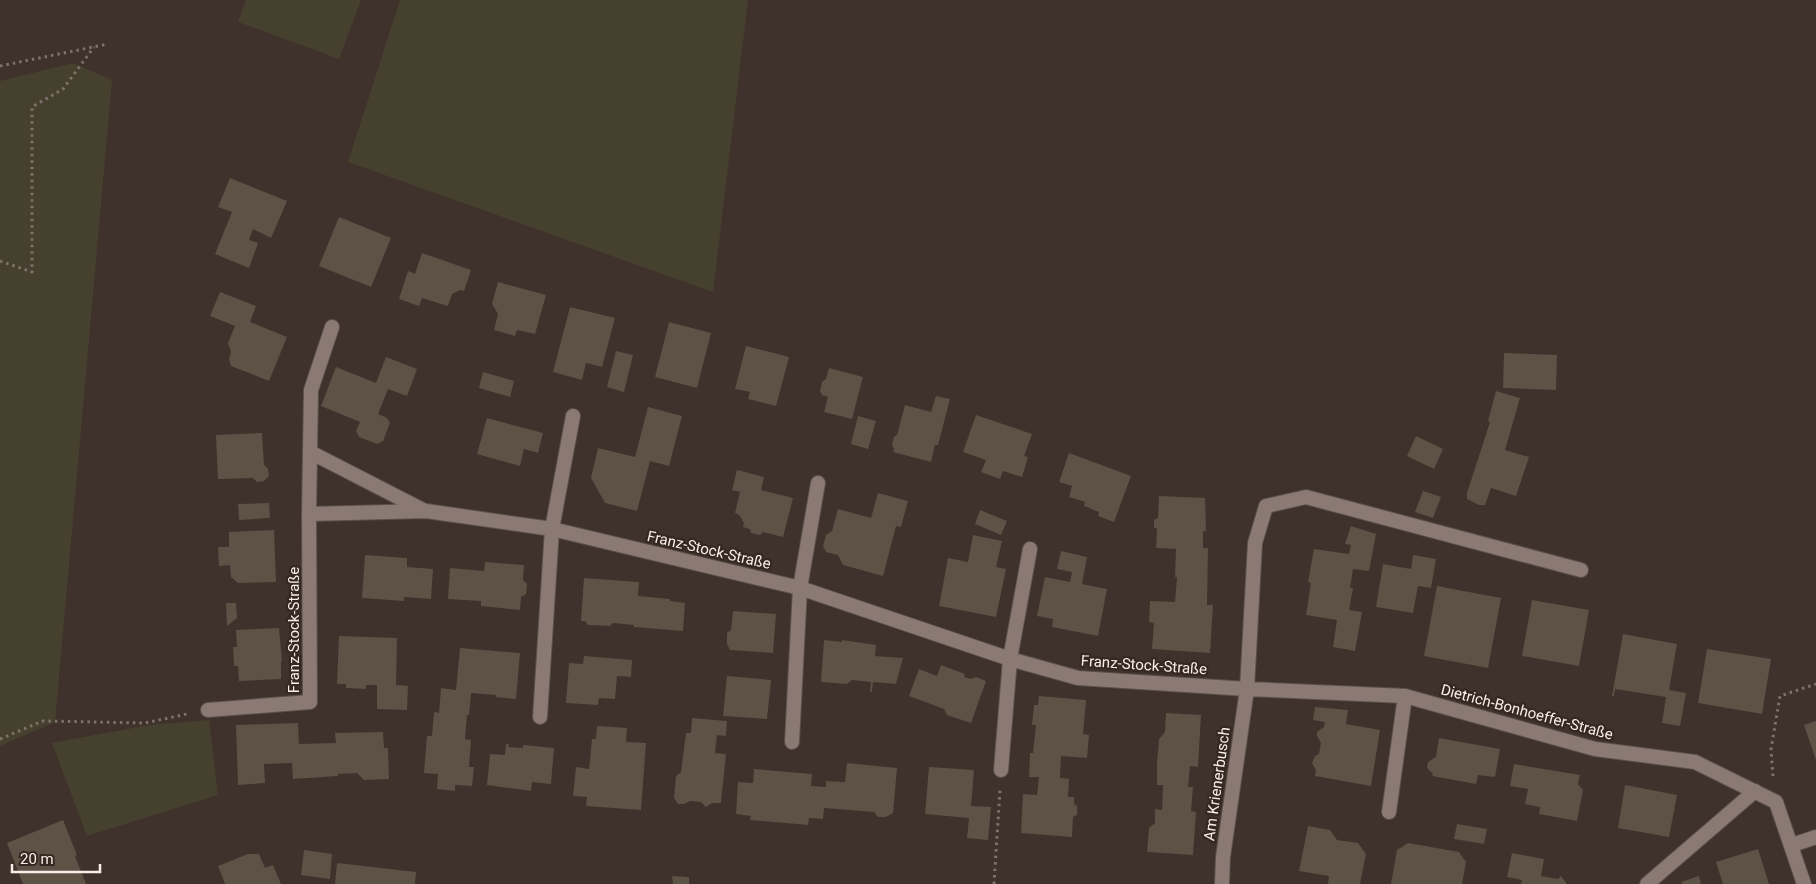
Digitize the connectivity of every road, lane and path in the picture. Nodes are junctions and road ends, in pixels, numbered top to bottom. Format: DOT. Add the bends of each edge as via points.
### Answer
graph roads {
  1 [pos="108,44"];
  2 [pos="94,47"];
  3 [pos="0,66"];
  4 [pos="0,261"];
  5 [pos="332,327"];
  6 [pos="573,416"];
  7 [pos="310,452"];
  8 [pos="818,484"];
  9 [pos="426,511"];
  10 [pos="309,514"];
  11 [pos="552,529"];
  12 [pos="1030,549"];
  13 [pos="1581,570"];
  14 [pos="800,588"];
  15 [pos="1010,659"];
  16 [pos="1816,684"];
  17 [pos="1247,689"];
  18 [pos="1406,696"];
  19 [pos="208,710"];
  20 [pos="540,717"];
  21 [pos="0,739"];
  22 [pos="792,742"];
  23 [pos="1001,770"];
  24 [pos="1755,791"];
  25 [pos="1776,802"];
  26 [pos="1389,812"];
  27 [pos="1816,838"];
  28 [pos="1792,845"];
  29 [pos="994,884"];
  30 [pos="1222,884"];
  31 [pos="1647,884"];
  32 [pos="1804,884"];
  1 -- 2 [label="path"];
  2 -- 3 [label="path"];
  2 -- 4 [label="path" via="63,90 32,107 32,272"];
  5 -- 7 [label="street, Franz-Stock-Straße" via="311,390"];
  6 -- 11 [label="street"];
  7 -- 9 [label="street, Franz-Stock-Straße"];
  7 -- 10 [label="street, Franz-Stock-Straße"];
  8 -- 14 [label="street"];
  9 -- 10 [label="street, Franz-Stock-Straße"];
  9 -- 11 [label="street, Franz-Stock-Straße"];
  10 -- 19 [label="street, Franz-Stock-Straße" via="310,702"];
  11 -- 14 [label="street, Franz-Stock-Straße"];
  11 -- 20 [label="street"];
  12 -- 15 [label="street"];
  13 -- 17 [label="street, Am Krienerbusch" via="1306,497 1266,506 1255,543"];
  14 -- 15 [label="street, Franz-Stock-Straße"];
  14 -- 22 [label="street"];
  15 -- 17 [label="street, Franz-Stock-Straße" via="1078,678"];
  15 -- 23 [label="street"];
  16 -- 25 [label="path" via="1780,696 1771,749"];
  17 -- 18 [label="street, Dietrich-Bonhoeffer-Straße"];
  17 -- 30 [label="street, Am Krienerbusch"];
  18 -- 24 [label="street, Dietrich-Bonhoeffer-Straße" via="1595,749 1695,762"];
  18 -- 26 [label="street"];
  19 -- 21 [label="path" via="145,723 43,721"];
  23 -- 29 [label="path"];
  24 -- 25 [label="street, Dietrich-Bonhoeffer-Straße"];
  24 -- 31 [label="street"];
  25 -- 28 [label="street"];
  27 -- 28 [label="street"];
  28 -- 32 [label="street"];
}
